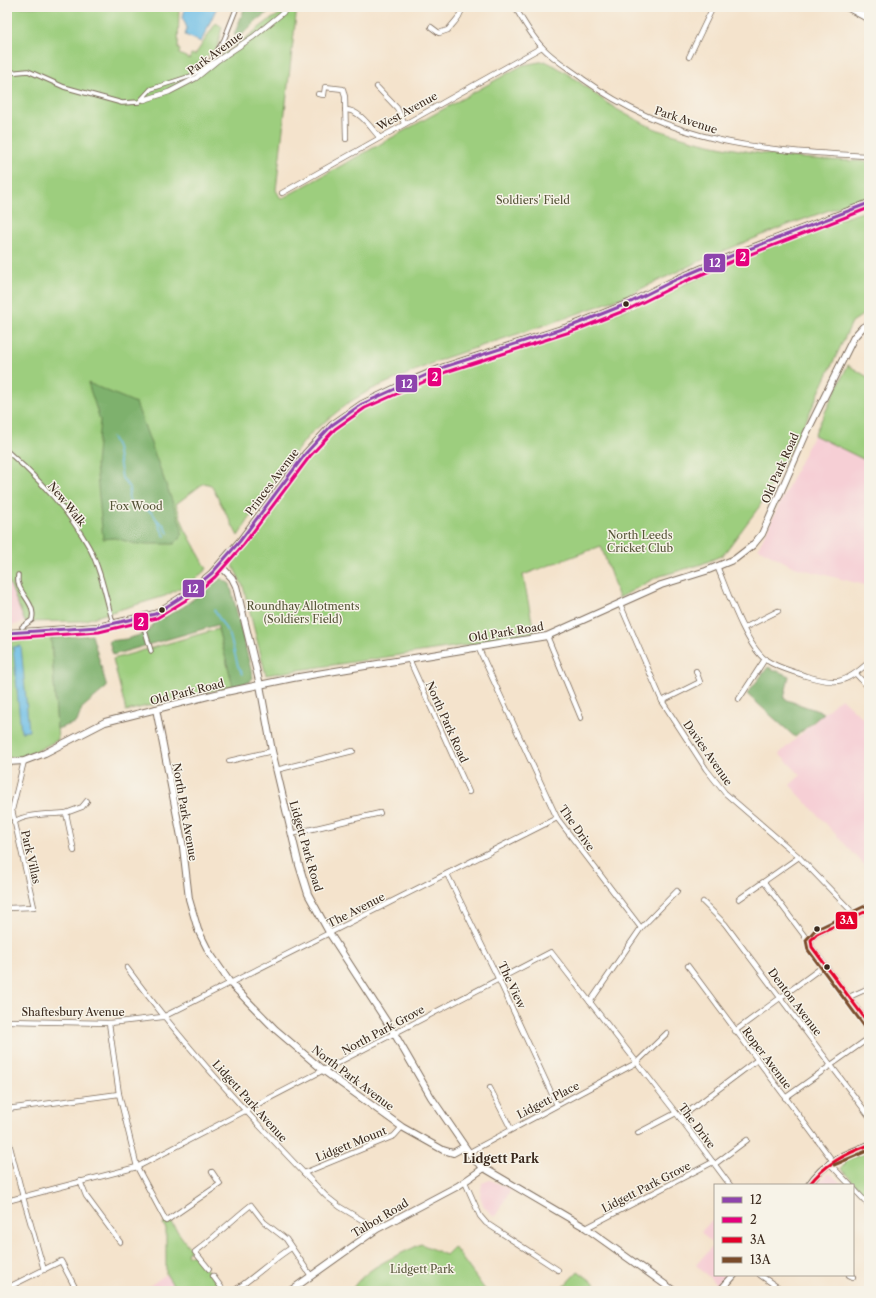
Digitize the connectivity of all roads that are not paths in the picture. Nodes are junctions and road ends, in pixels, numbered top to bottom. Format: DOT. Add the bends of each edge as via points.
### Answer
graph roads {
  1 [pos="237,7"];
  2 [pos="290,7"];
  3 [pos="462,7"];
  4 [pos="515,7"];
  5 [pos="713,7"];
  6 [pos="846,7"];
  7 [pos="869,19"];
  8 [pos="431,27"];
  9 [pos="542,47"];
  10 [pos="689,57"];
  11 [pos="7,73"];
  12 [pos="377,87"];
  13 [pos="318,94"];
  14 [pos="144,100"];
  15 [pos="345,110"];
  16 [pos="404,123"];
  17 [pos="379,137"];
  18 [pos="346,139"];
  19 [pos="869,156"];
  20 [pos="282,193"];
  21 [pos="869,203"];
  22 [pos="869,324"];
  23 [pos="7,451"];
  24 [pos="220,565"];
  25 [pos="717,566"];
  26 [pos="18,575"];
  27 [pos="620,604"];
  28 [pos="778,612"];
  29 [pos="113,623"];
  30 [pos="22,627"];
  31 [pos="144,627"];
  32 [pos="744,628"];
  33 [pos="7,634"];
  34 [pos="547,636"];
  35 [pos="478,647"];
  36 [pos="150,651"];
  37 [pos="409,659"];
  38 [pos="765,659"];
  39 [pos="869,662"];
  40 [pos="696,671"];
  41 [pos="856,674"];
  42 [pos="260,685"];
  43 [pos="869,688"];
  44 [pos="738,699"];
  45 [pos="662,701"];
  46 [pos="156,710"];
  47 [pos="581,718"];
  48 [pos="272,751"];
  49 [pos="353,751"];
  50 [pos="24,761"];
  51 [pos="229,761"];
  52 [pos="7,762"];
  53 [pos="276,770"];
  54 [pos="469,792"];
  55 [pos="87,801"];
  56 [pos="9,810"];
  57 [pos="66,813"];
  58 [pos="380,813"];
  59 [pos="557,818"];
  60 [pos="14,822"];
  61 [pos="291,834"];
  62 [pos="74,851"];
  63 [pos="799,857"];
  64 [pos="447,874"];
  65 [pos="764,882"];
  66 [pos="677,891"];
  67 [pos="739,899"];
  68 [pos="703,902"];
  69 [pos="7,908"];
  70 [pos="869,910"];
  71 [pos="856,916"];
  72 [pos="641,928"];
  73 [pos="330,934"];
  74 [pos="811,940"];
  75 [pos="551,952"];
  76 [pos="825,965"];
  77 [pos="688,966"];
  78 [pos="127,968"];
  79 [pos="499,980"];
  80 [pos="231,984"];
  81 [pos="869,988"];
  82 [pos="780,997"];
  83 [pos="849,997"];
  84 [pos="590,1002"];
  85 [pos="163,1017"];
  86 [pos="7,1021"];
  87 [pos="109,1023"];
  88 [pos="869,1024"];
  89 [pos="735,1031"];
  90 [pos="394,1033"];
  91 [pos="667,1033"];
  92 [pos="869,1038"];
  93 [pos="757,1060"];
  94 [pos="636,1063"];
  95 [pos="831,1065"];
  96 [pos="324,1071"];
  97 [pos="490,1088"];
  98 [pos="119,1094"];
  99 [pos="785,1098"];
  100 [pos="558,1105"];
  101 [pos="7,1110"];
  102 [pos="245,1111"];
  103 [pos="676,1113"];
  104 [pos="869,1116"];
  105 [pos="680,1118"];
  106 [pos="402,1127"];
  107 [pos="511,1129"];
  108 [pos="638,1133"];
  109 [pos="7,1135"];
  110 [pos="746,1140"];
  111 [pos="869,1145"];
  112 [pos="464,1147"];
  113 [pos="468,1153"];
  114 [pos="830,1162"];
  115 [pos="714,1163"];
  116 [pos="137,1167"];
  117 [pos="484,1168"];
  118 [pos="212,1172"];
  119 [pos="304,1173"];
  120 [pos="80,1182"];
  121 [pos="465,1182"];
  122 [pos="729,1184"];
  123 [pos="810,1184"];
  124 [pos="849,1184"];
  125 [pos="854,1189"];
  126 [pos="22,1197"];
  127 [pos="7,1201"];
  128 [pos="869,1205"];
  129 [pos="586,1228"];
  130 [pos="377,1229"];
  131 [pos="120,1242"];
  132 [pos="291,1248"];
  133 [pos="209,1269"];
  134 [pos="44,1270"];
  135 [pos="558,1270"];
  136 [pos="213,1276"];
  137 [pos="311,1276"];
  138 [pos="733,1276"];
  139 [pos="761,1276"];
  140 [pos="7,1288"];
  141 [pos="77,1291"];
  142 [pos="224,1291"];
  143 [pos="234,1291"];
  144 [pos="290,1291"];
  145 [pos="674,1291"];
  146 [pos="720,1291"];
  147 [pos="782,1291"];
  1 -- 11 [label="street" via="224,40 209,64 191,76 151,89 139,102 122,103 64,87 28,71"];
  2 -- 14 [label="street, Park Avenue" via="203,74 182,86"];
  3 -- 8 [label="street" via="460,17 448,30 439,33"];
  4 -- 9 [label="street, Park Avenue"];
  5 -- 10 [label="street"];
  6 -- 7 [label="street"];
  9 -- 16 [label="street, West Avenue"];
  9 -- 19 [label="street, Park Avenue" via="598,90 638,113 669,126 706,138 750,146 815,154"];
  12 -- 16 [label="street" via="396,108"];
  13 -- 15 [label="street" via="324,95 325,87 343,89"];
  15 -- 17 [label="street" via="350,109"];
  15 -- 18 [label="street"];
  16 -- 17 [label="street, West Avenue"];
  17 -- 20 [label="street, West Avenue"];
  21 -- 24 [label="street, Princes Avenue" via="731,256 629,303 444,367 362,404 332,425 306,453"];
  22 -- 25 [label="street, Old Park Road" via="854,337 806,434 762,534 735,559"];
  23 -- 29 [label="street, New Walk" via="69,517 88,547"];
  24 -- 29 [label="street, Princes Avenue" via="188,593 155,614"];
  24 -- 42 [label="street, Lidgett Park Road" via="236,586"];
  25 -- 27 [label="street, Old Park Road" via="661,585"];
  25 -- 32 [label="street"];
  26 -- 30 [label="street" via="20,590 33,611 32,620"];
  27 -- 34 [label="street, Old Park Road"];
  27 -- 45 [label="street, Davies Avenue"];
  28 -- 32 [label="street"];
  29 -- 33 [label="street, Princes Avenue" via="98,627"];
  31 -- 36 [label="street"];
  32 -- 38 [label="street" via="753,645"];
  34 -- 35 [label="street, Old Park Road"];
  34 -- 47 [label="street"];
  35 -- 37 [label="street, Old Park Road"];
  35 -- 59 [label="street, The Drive"];
  37 -- 42 [label="street, Old Park Road"];
  37 -- 54 [label="street, North Park Road"];
  38 -- 41 [label="street" via="778,667 828,682"];
  38 -- 44 [label="street"];
  39 -- 41 [label="street"];
  40 -- 45 [label="street" via="700,682"];
  41 -- 43 [label="street"];
  42 -- 46 [label="street, Old Park Road"];
  42 -- 48 [label="street, Lidgett Park Road"];
  45 -- 63 [label="street, Davies Avenue" via="725,793"];
  46 -- 50 [label="street, Old Park Road" via="105,722"];
  46 -- 80 [label="street, North Park Avenue" via="183,847 189,899 198,930"];
  48 -- 51 [label="street"];
  48 -- 53 [label="street, Lidgett Park Road"];
  49 -- 53 [label="street"];
  50 -- 52 [label="street, Old Park Road"];
  50 -- 56 [label="street, Park Villas"];
  53 -- 61 [label="street, Lidgett Park Road"];
  55 -- 57 [label="street" via="78,809"];
  56 -- 60 [label="street, Park Villas"];
  57 -- 60 [label="street" via="30,816"];
  57 -- 62 [label="street"];
  58 -- 61 [label="street"];
  59 -- 64 [label="street, The Avenue"];
  59 -- 72 [label="street, The Drive"];
  60 -- 69 [label="street, Park Villas" via="34,907"];
  61 -- 73 [label="street, Lidgett Park Road" via="306,888"];
  63 -- 65 [label="street"];
  63 -- 71 [label="street, Davies Avenue"];
  64 -- 73 [label="street, The Avenue"];
  64 -- 79 [label="street, The View"];
  65 -- 67 [label="street"];
  65 -- 74 [label="street" via="806,938"];
  66 -- 72 [label="street"];
  68 -- 82 [label="street, Denton Avenue" via="725,924"];
  70 -- 71 [label="street"];
  71 -- 74 [label="street" via="817,934"];
  72 -- 84 [label="street"];
  73 -- 80 [label="street, The Avenue"];
  73 -- 90 [label="street, Lidgett Park Road"];
  74 -- 76 [label="street" via="812,947"];
  75 -- 79 [label="street, North Park Grove"];
  75 -- 84 [label="street, The Drive"];
  76 -- 82 [label="street"];
  76 -- 83 [label="street"];
  77 -- 89 [label="street, Roper Avenue"];
  78 -- 85 [label="street, Lidgett Park Avenue"];
  79 -- 90 [label="street, North Park Grove"];
  79 -- 100 [label="street, The View"];
  80 -- 85 [label="street, The Avenue"];
  80 -- 96 [label="street, North Park Avenue" via="275,1028"];
  81 -- 83 [label="street"];
  82 -- 89 [label="street"];
  82 -- 95 [label="street, Denton Avenue"];
  83 -- 88 [label="street"];
  84 -- 94 [label="street, The Drive"];
  85 -- 87 [label="street, Shaftesbury Avenue"];
  85 -- 102 [label="street, Lidgett Park Avenue"];
  86 -- 87 [label="street, Shaftesbury Avenue"];
  87 -- 98 [label="street"];
  89 -- 93 [label="street, Roper Avenue"];
  90 -- 96 [label="street, North Park Grove"];
  90 -- 112 [label="street, Lidgett Park Road"];
  91 -- 94 [label="street, Lidgett Place"];
  92 -- 95 [label="street"];
  93 -- 99 [label="street, Roper Avenue"];
  93 -- 105 [label="street"];
  94 -- 100 [label="street, Lidgett Place"];
  94 -- 103 [label="street, The Drive"];
  95 -- 99 [label="street"];
  95 -- 104 [label="street, Denton Avenue"];
  96 -- 102 [label="street, North Park Grove"];
  96 -- 106 [label="street, North Park Avenue"];
  97 -- 107 [label="street"];
  98 -- 101 [label="street"];
  98 -- 116 [label="street"];
  99 -- 114 [label="street, Roper Avenue"];
  100 -- 107 [label="street, Lidgett Place"];
  102 -- 116 [label="street, North Park Grove"];
  102 -- 119 [label="street, Lidgett Park Avenue"];
  103 -- 105 [label="street, The Drive"];
  103 -- 108 [label="street"];
  105 -- 115 [label="street, The Drive"];
  106 -- 112 [label="street, North Park Avenue" via="443,1150 455,1152"];
  106 -- 119 [label="street, Lidgett Mount" via="394,1136"];
  107 -- 113 [label="street, Lidgett Place"];
  109 -- 126 [label="street"];
  110 -- 115 [label="street, Lidgett Park Grove"];
  111 -- 114 [label="street"];
  112 -- 113 [label="street"];
  113 -- 117 [label="street"];
  114 -- 123 [label="street"];
  114 -- 124 [label="street, Roper Avenue"];
  115 -- 122 [label="street, The Drive"];
  115 -- 129 [label="street, Lidgett Park Grove"];
  116 -- 118 [label="street" via="166,1221 220,1184"];
  116 -- 120 [label="street, North Park Grove"];
  117 -- 121 [label="street, Talbot Road"];
  117 -- 129 [label="street"];
  119 -- 130 [label="street, Lidgett Park Avenue" via="340,1207"];
  120 -- 126 [label="street, North Park Grove"];
  120 -- 131 [label="street" via="86,1196"];
  121 -- 130 [label="street, Talbot Road"];
  121 -- 135 [label="street" via="480,1216 486,1223"];
  125 -- 128 [label="street"];
  126 -- 127 [label="street, North Park Grove"];
  126 -- 134 [label="street"];
  129 -- 145 [label="street"];
  130 -- 137 [label="street, Talbot Road"];
  132 -- 133 [label="street" via="286,1239 264,1222 250,1205 218,1235 195,1252"];
  132 -- 137 [label="street"];
  132 -- 143 [label="street"];
  134 -- 140 [label="street"];
  134 -- 141 [label="street" via="61,1261"];
  136 -- 142 [label="street"];
  137 -- 144 [label="street, Talbot Road"];
  138 -- 146 [label="street"];
  139 -- 147 [label="street"];
}
